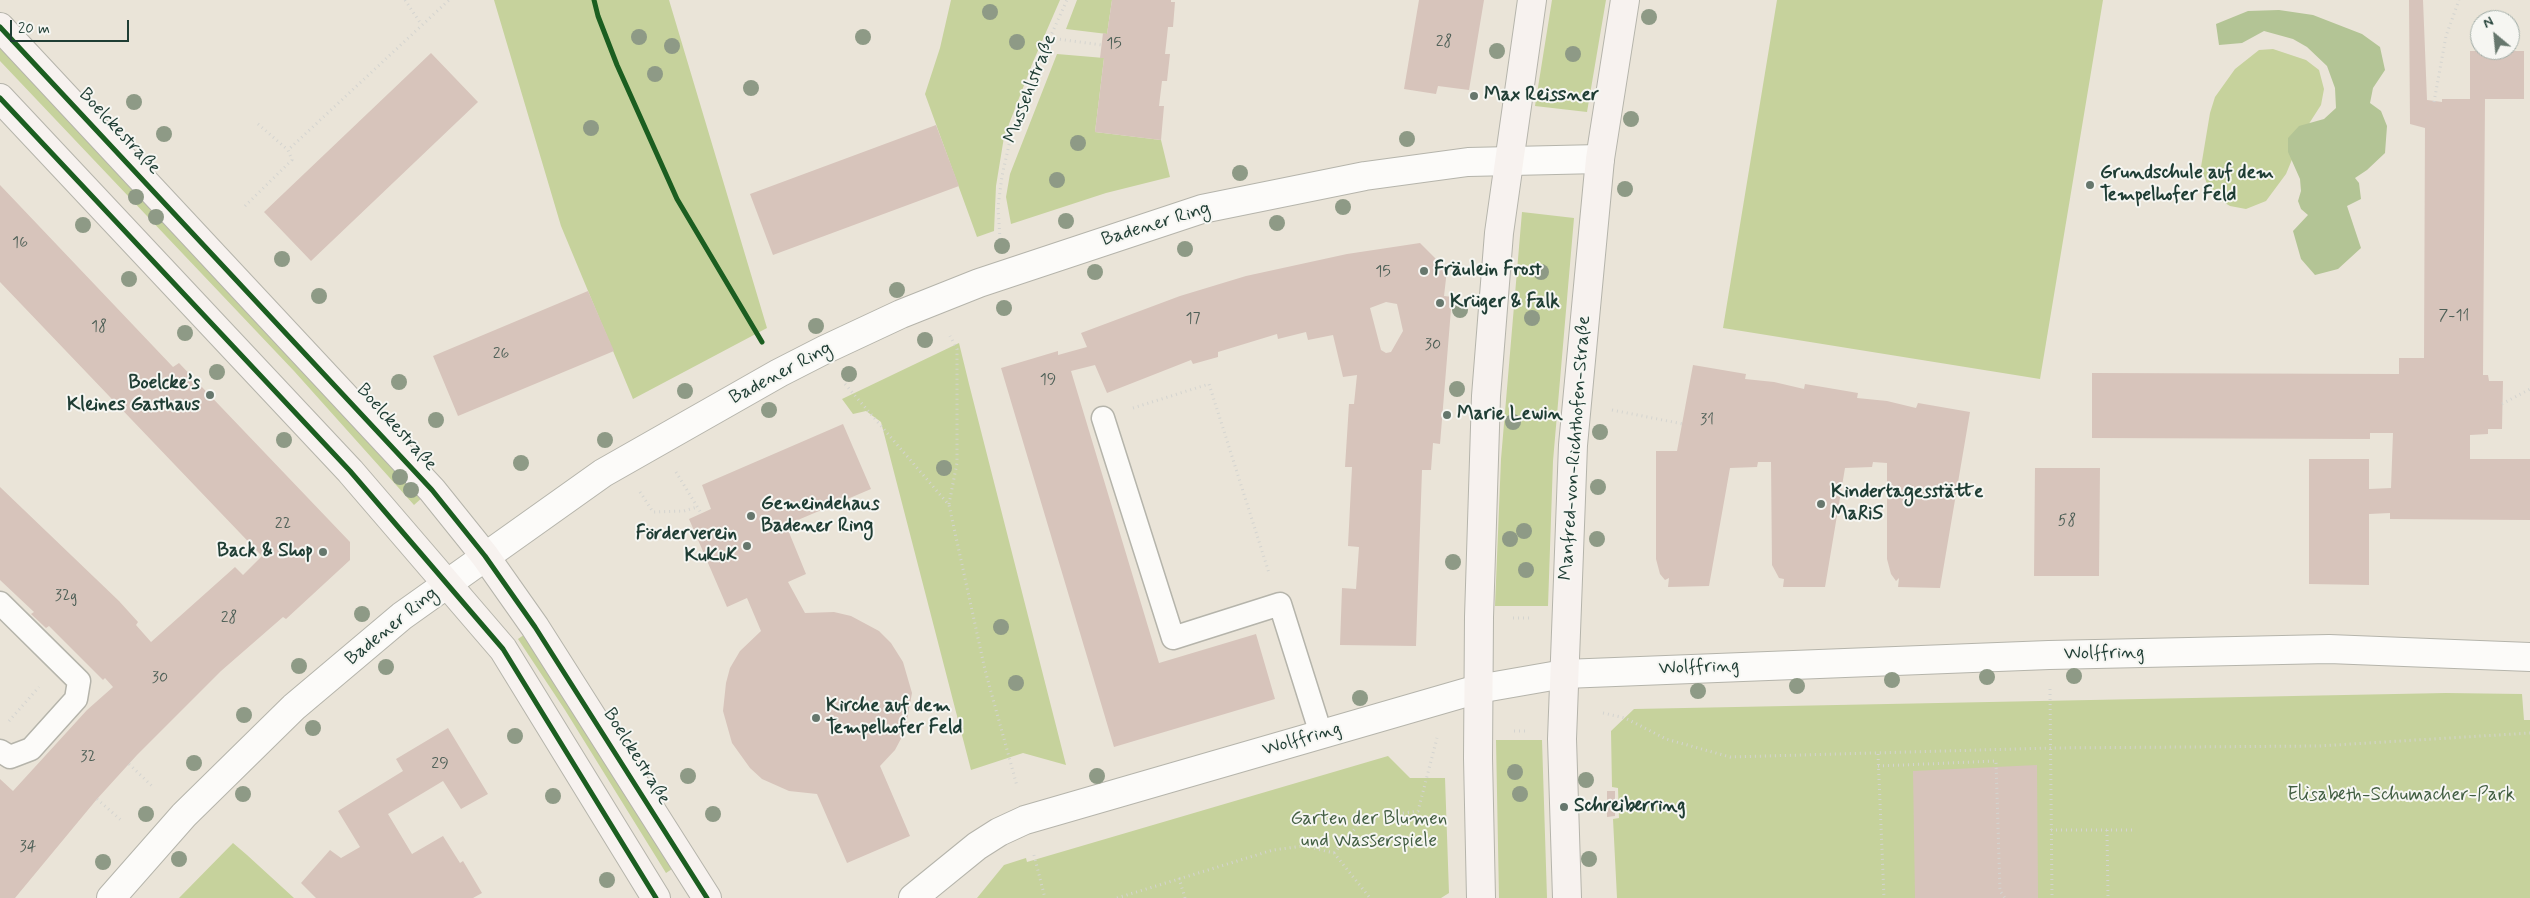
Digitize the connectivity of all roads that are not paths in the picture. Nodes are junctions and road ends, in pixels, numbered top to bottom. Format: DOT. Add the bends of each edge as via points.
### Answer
graph roads {
  1 [pos="1532,0"];
  2 [pos="1626,0"];
  3 [pos="0,27"];
  4 [pos="0,98"];
  5 [pos="1600,159"];
  6 [pos="1508,160"];
  7 [pos="1103,418"];
  8 [pos="485,556"];
  9 [pos="447,584"];
  10 [pos="0,603"];
  11 [pos="2530,657"];
  12 [pos="1564,674"];
  13 [pos="1478,689"];
  14 [pos="1321,734"];
  15 [pos="0,751"];
  16 [pos="111,898"];
  17 [pos="656,898"];
  18 [pos="707,898"];
  19 [pos="912,898"];
  20 [pos="1481,898"];
  21 [pos="1567,898"];
  1 -- 6 [label="main road"];
  2 -- 5 [label="main road, Manfred-von-Richthofen-Straße"];
  3 -- 8 [label="main road, Boelckestraße" via="432,490"];
  4 -- 9 [label="main road" via="350,470"];
  5 -- 6 [label="street, Badener Ring"];
  5 -- 12 [label="main road, Manfred-von-Richthofen-Straße" via="1573,445"];
  6 -- 8 [label="street, Badener Ring" via="1365,176 1202,209 979,282 779,372 603,473"];
  6 -- 13 [label="main road" via="1486,396"];
  7 -- 14 [label="lane" via="1173,638 1280,604"];
  8 -- 9 [label="street, Badener Ring"];
  8 -- 18 [label="main road, Boelckestraße" via="546,643"];
  9 -- 16 [label="street, Badener Ring" via="402,616 294,707 184,815"];
  9 -- 17 [label="main road" via="503,649"];
  10 -- 15 [label="lane" via="79,681 76,699 31,749 10,757"];
  11 -- 12 [label="street, Wolffring" via="2329,649 2030,656"];
  12 -- 13 [label="street, Wolffring"];
  12 -- 21 [label="main road, Manfred-von-Richthofen-Straße" via="1562,739"];
  13 -- 14 [label="street, Wolffring"];
  13 -- 20 [label="main road"];
  14 -- 19 [label="street, Wolffring" via="1025,820 977,846"];
}
